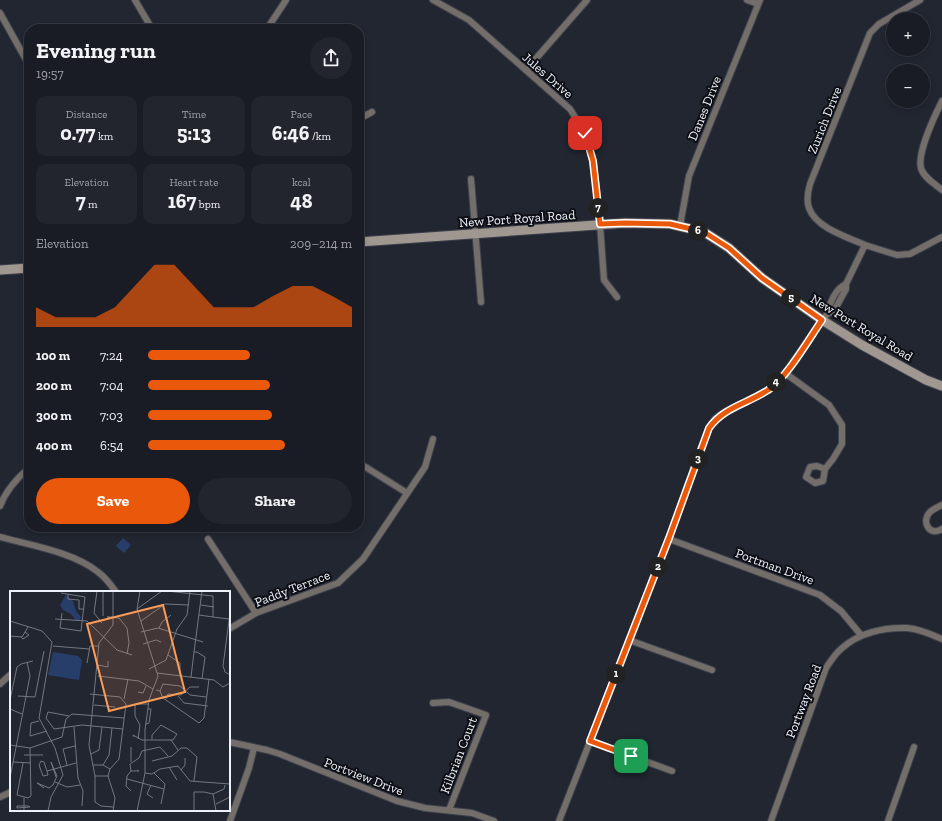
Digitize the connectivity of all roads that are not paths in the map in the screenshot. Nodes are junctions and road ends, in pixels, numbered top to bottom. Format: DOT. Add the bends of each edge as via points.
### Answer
graph roads {
  1 [pos="135,0"];
  2 [pos="286,0"];
  3 [pos="433,0"];
  4 [pos="587,0"];
  5 [pos="747,0"];
  6 [pos="920,0"];
  7 [pos="759,2"];
  8 [pos="445,3"];
  9 [pos="0,13"];
  10 [pos="149,24"];
  11 [pos="270,24"];
  12 [pos="24,56"];
  13 [pos="526,70"];
  14 [pos="942,100"];
  15 [pos="372,112"];
  16 [pos="364,116"];
  17 [pos="471,179"];
  18 [pos="942,190"];
  19 [pos="600,224"];
  20 [pos="680,226"];
  21 [pos="475,234"];
  22 [pos="942,237"];
  23 [pos="364,242"];
  24 [pos="865,245"];
  25 [pos="24,268"];
  26 [pos="0,270"];
  27 [pos="617,297"];
  28 [pos="481,302"];
  29 [pos="825,317"];
  30 [pos="785,373"];
  31 [pos="942,386"];
  32 [pos="433,439"];
  33 [pos="364,466"];
  34 [pos="825,469"];
  35 [pos="24,472"];
  36 [pos="407,494"];
  37 [pos="942,505"];
  38 [pos="0,506"];
  39 [pos="942,529"];
  40 [pos="0,537"];
  41 [pos="669,538"];
  42 [pos="208,539"];
  43 [pos="115,591"];
  44 [pos="256,613"];
  45 [pos="230,628"];
  46 [pos="861,635"];
  47 [pos="942,639"];
  48 [pos="629,640"];
  49 [pos="712,670"];
  50 [pos="10,675"];
  51 [pos="0,684"];
  52 [pos="433,703"];
  53 [pos="590,741"];
  54 [pos="230,742"];
  55 [pos="914,747"];
  56 [pos="254,748"];
  57 [pos="672,771"];
  58 [pos="10,793"];
  59 [pos="0,798"];
  60 [pos="449,810"];
  61 [pos="230,821"];
  62 [pos="494,821"];
  63 [pos="559,821"];
  64 [pos="771,821"];
  65 [pos="888,821"];
  1 -- 10 [label="street"];
  2 -- 11 [label="street"];
  3 -- 8 [label="street, Jules Drive"];
  4 -- 13 [label="street"];
  5 -- 7 [label="street"];
  6 -- 24 [label="street, Zurich Drive" via="879,24 870,33 807,195 808,207 814,218 826,227"];
  7 -- 20 [label="street, Danes Drive" via="689,176"];
  8 -- 13 [label="street, Jules Drive" via="469,20"];
  9 -- 12 [label="street"];
  13 -- 19 [label="street, Jules Drive" via="570,109 585,133 593,161"];
  14 -- 18 [label="street" via="929,130 921,159 921,168 928,179"];
  15 -- 16 [label="street"];
  17 -- 21 [label="street"];
  19 -- 20 [label="street, New Port Royal Road"];
  19 -- 21 [label="street, New Port Royal Road"];
  19 -- 27 [label="street, Jules Drive" via="604,280"];
  20 -- 29 [label="street, New Port Royal Road" via="704,232 729,248 762,278"];
  21 -- 23 [label="street, New Port Royal Road"];
  21 -- 28 [label="street"];
  22 -- 24 [label="street, Zurich Drive" via="910,254 897,255"];
  24 -- 29 [label="street" via="846,284 841,286"];
  25 -- 26 [label="street"];
  29 -- 30 [label="street"];
  29 -- 31 [label="street, New Port Royal Road" via="881,355"];
  30 -- 34 [label="street" via="829,405 842,425 842,444"];
  30 -- 41 [label="street" via="769,390 723,413 709,428"];
  32 -- 36 [label="street, Paddy Terrace" via="425,467"];
  33 -- 36 [label="street"];
  35 -- 38 [label="street" via="5,493"];
  36 -- 44 [label="street, Paddy Terrace" via="363,559 338,583"];
  37 -- 39 [label="street" via="930,512 926,520 927,528 932,532"];
  40 -- 43 [label="street" via="80,561 98,571"];
  41 -- 46 [label="street, Portman Drive" via="820,595 842,611"];
  41 -- 48 [label="street"];
  42 -- 44 [label="street"];
  44 -- 45 [label="street, Paddy Terrace"];
  46 -- 47 [label="street, Portway Road" via="907,628"];
  46 -- 64 [label="street, Portway Road" via="841,649 826,668"];
  48 -- 49 [label="street"];
  48 -- 53 [label="street"];
  50 -- 51 [label="street"];
  52 -- 60 [label="street, Kilbrian Court" via="449,702 486,714"];
  53 -- 57 [label="street"];
  53 -- 63 [label="street"];
  54 -- 56 [label="street, Portview Drive"];
  55 -- 65 [label="street"];
  56 -- 60 [label="street, Portview Drive" via="280,754 396,801 425,808"];
  56 -- 61 [label="street"];
  58 -- 59 [label="street"];
  60 -- 62 [label="street, Portview Drive" via="472,813"];
}
